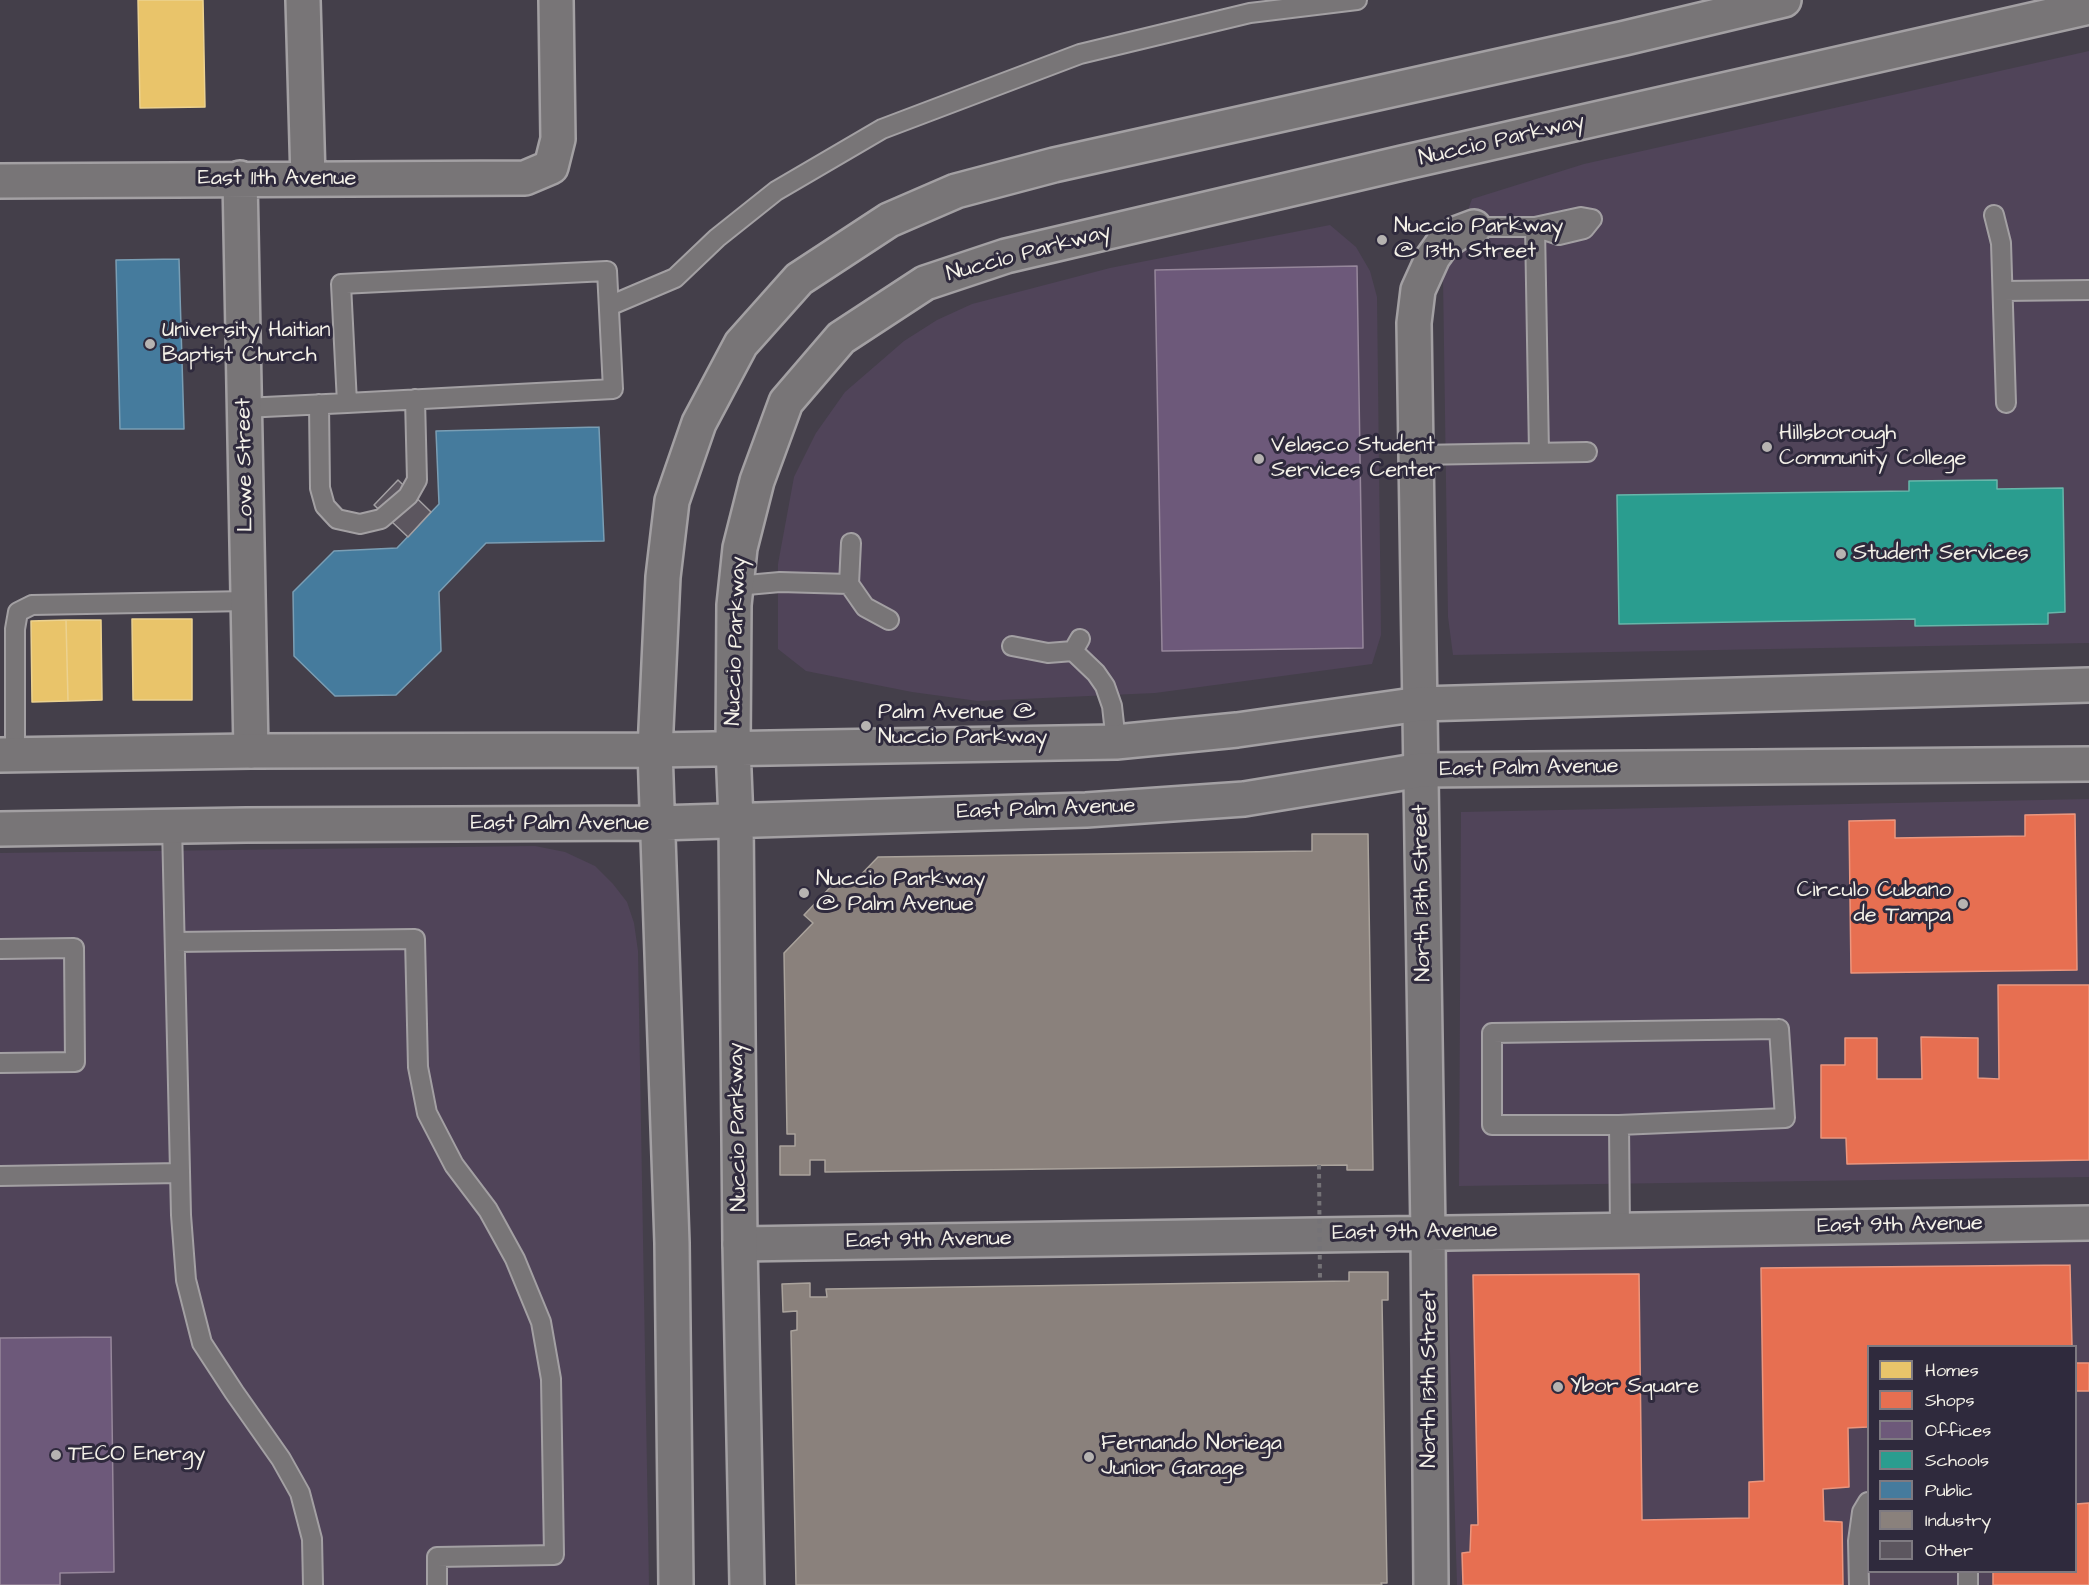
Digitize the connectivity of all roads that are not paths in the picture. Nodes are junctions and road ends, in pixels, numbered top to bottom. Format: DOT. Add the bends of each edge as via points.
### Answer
graph roads {
  1 [pos="303,0"];
  2 [pos="556,0"];
  3 [pos="1357,0"];
  4 [pos="1784,0"];
  5 [pos="2089,7"];
  6 [pos="240,178"];
  7 [pos="309,178"];
  8 [pos="0,181"];
  9 [pos="1994,215"];
  10 [pos="1474,227"];
  11 [pos="2089,290"];
  12 [pos="2003,291"];
  13 [pos="609,306"];
  14 [pos="416,399"];
  15 [pos="347,403"];
  16 [pos="2006,403"];
  17 [pos="319,404"];
  18 [pos="244,408"];
  19 [pos="1587,452"];
  20 [pos="1539,453"];
  21 [pos="1417,455"];
  22 [pos="851,543"];
  23 [pos="849,584"];
  24 [pos="736,586"];
  25 [pos="248,601"];
  26 [pos="889,620"];
  27 [pos="1012,646"];
  28 [pos="2089,685"];
  29 [pos="1420,704"];
  30 [pos="1116,742"];
  31 [pos="733,747"];
  32 [pos="655,750"];
  33 [pos="251,751"];
  34 [pos="8,755"];
  35 [pos="2089,764"];
  36 [pos="1421,771"];
  37 [pos="736,820"];
  38 [pos="658,823"];
  39 [pos="172,826"];
  40 [pos="0,829"];
  41 [pos="175,942"];
  42 [pos="0,948"];
  43 [pos="0,1063"];
  44 [pos="1619,1125"];
  45 [pos="180,1173"];
  46 [pos="0,1176"];
  47 [pos="2089,1223"];
  48 [pos="1620,1230"];
  49 [pos="1428,1233"];
  50 [pos="740,1244"];
  51 [pos="1867,1505"];
  52 [pos="313,1585"];
  53 [pos="437,1585"];
  54 [pos="676,1585"];
  55 [pos="747,1585"];
  56 [pos="1431,1585"];
  57 [pos="1858,1585"];
  1 -- 7 [label="street"];
  2 -- 7 [label="street, East 11th Avenue" via="558,139 551,167 525,178"];
  3 -- 13 [label="lane" via="1250,12 1080,54 882,129 776,191 675,278"];
  4 -- 32 [label="street" via="1054,165 956,191 889,220 799,279 741,344 699,423 672,501 663,577"];
  5 -- 24 [label="street, Nuccio Parkway" via="1006,256 925,283 841,338 786,402 757,481 740,548"];
  6 -- 7 [label="street, East 11th Avenue"];
  6 -- 8 [label="street, East 11th Avenue"];
  6 -- 18 [label="street, Lowe Street"];
  9 -- 12 [label="lane" via="2001,243"];
  10 -- 20 [label="lane" via="1535,227"];
  10 -- 21 [label="street, North 13th Street" via="1443,243 1418,290 1414,322"];
  11 -- 12 [label="lane"];
  12 -- 16 [label="lane"];
  13 -- 14 [label="lane" via="613,389"];
  13 -- 15 [label="lane" via="607,271 341,284"];
  14 -- 15 [label="lane"];
  14 -- 17 [label="lane" via="417,480 408,496 381,519 360,524 337,519 325,506 320,488"];
  15 -- 17 [label="lane"];
  17 -- 18 [label="lane"];
  18 -- 25 [label="street, Lowe Street"];
  19 -- 20 [label="lane"];
  20 -- 21 [label="lane"];
  21 -- 29 [label="street, North 13th Street"];
  22 -- 23 [label="lane"];
  23 -- 24 [label="lane" via="780,582"];
  23 -- 26 [label="lane" via="865,607"];
  24 -- 31 [label="street, Nuccio Parkway"];
  25 -- 33 [label="street, Lowe Street"];
  25 -- 34 [label="lane" via="32,604 18,612"];
  27 -- 30 [label="lane" via="1048,653 1076,645 1106,686"];
  28 -- 29 [label="street"];
  29 -- 30 [label="street" via="1237,730"];
  29 -- 36 [label="street, North 13th Street"];
  30 -- 31 [label="street"];
  31 -- 32 [label="street"];
  31 -- 37 [label="street, Nuccio Parkway"];
  32 -- 33 [label="street"];
  32 -- 38 [label="street"];
  33 -- 34 [label="street"];
  35 -- 36 [label="street, East Palm Avenue"];
  36 -- 37 [label="street, East Palm Avenue" via="1244,798 1086,810"];
  36 -- 49 [label="street, North 13th Street"];
  37 -- 38 [label="street, East Palm Avenue"];
  37 -- 50 [label="street, Nuccio Parkway"];
  38 -- 39 [label="street, East Palm Avenue"];
  38 -- 54 [label="street" via="672,1243"];
  39 -- 40 [label="street, East Palm Avenue"];
  39 -- 41 [label="lane"];
  41 -- 45 [label="lane"];
  41 -- 53 [label="lane" via="415,939 418,1067 427,1113 454,1165 488,1210 515,1259 541,1323 551,1379 554,1555 437,1557"];
  42 -- 43 [label="lane" via="74,948 75,1062"];
  44 -- 44 [label="lane" via="1492,1125 1492,1033 1779,1029 1785,1118"];
  44 -- 48 [label="lane"];
  45 -- 46 [label="lane"];
  45 -- 52 [label="lane" via="186,1280 202,1343 300,1493 312,1539"];
  47 -- 48 [label="street, East 9th Avenue"];
  48 -- 49 [label="street, East 9th Avenue"];
  49 -- 50 [label="street, East 9th Avenue"];
  49 -- 56 [label="street, North 13th Street"];
  50 -- 55 [label="street, Nuccio Parkway"];
  51 -- 57 [label="lane" via="1862,1512 1858,1541"];
}
